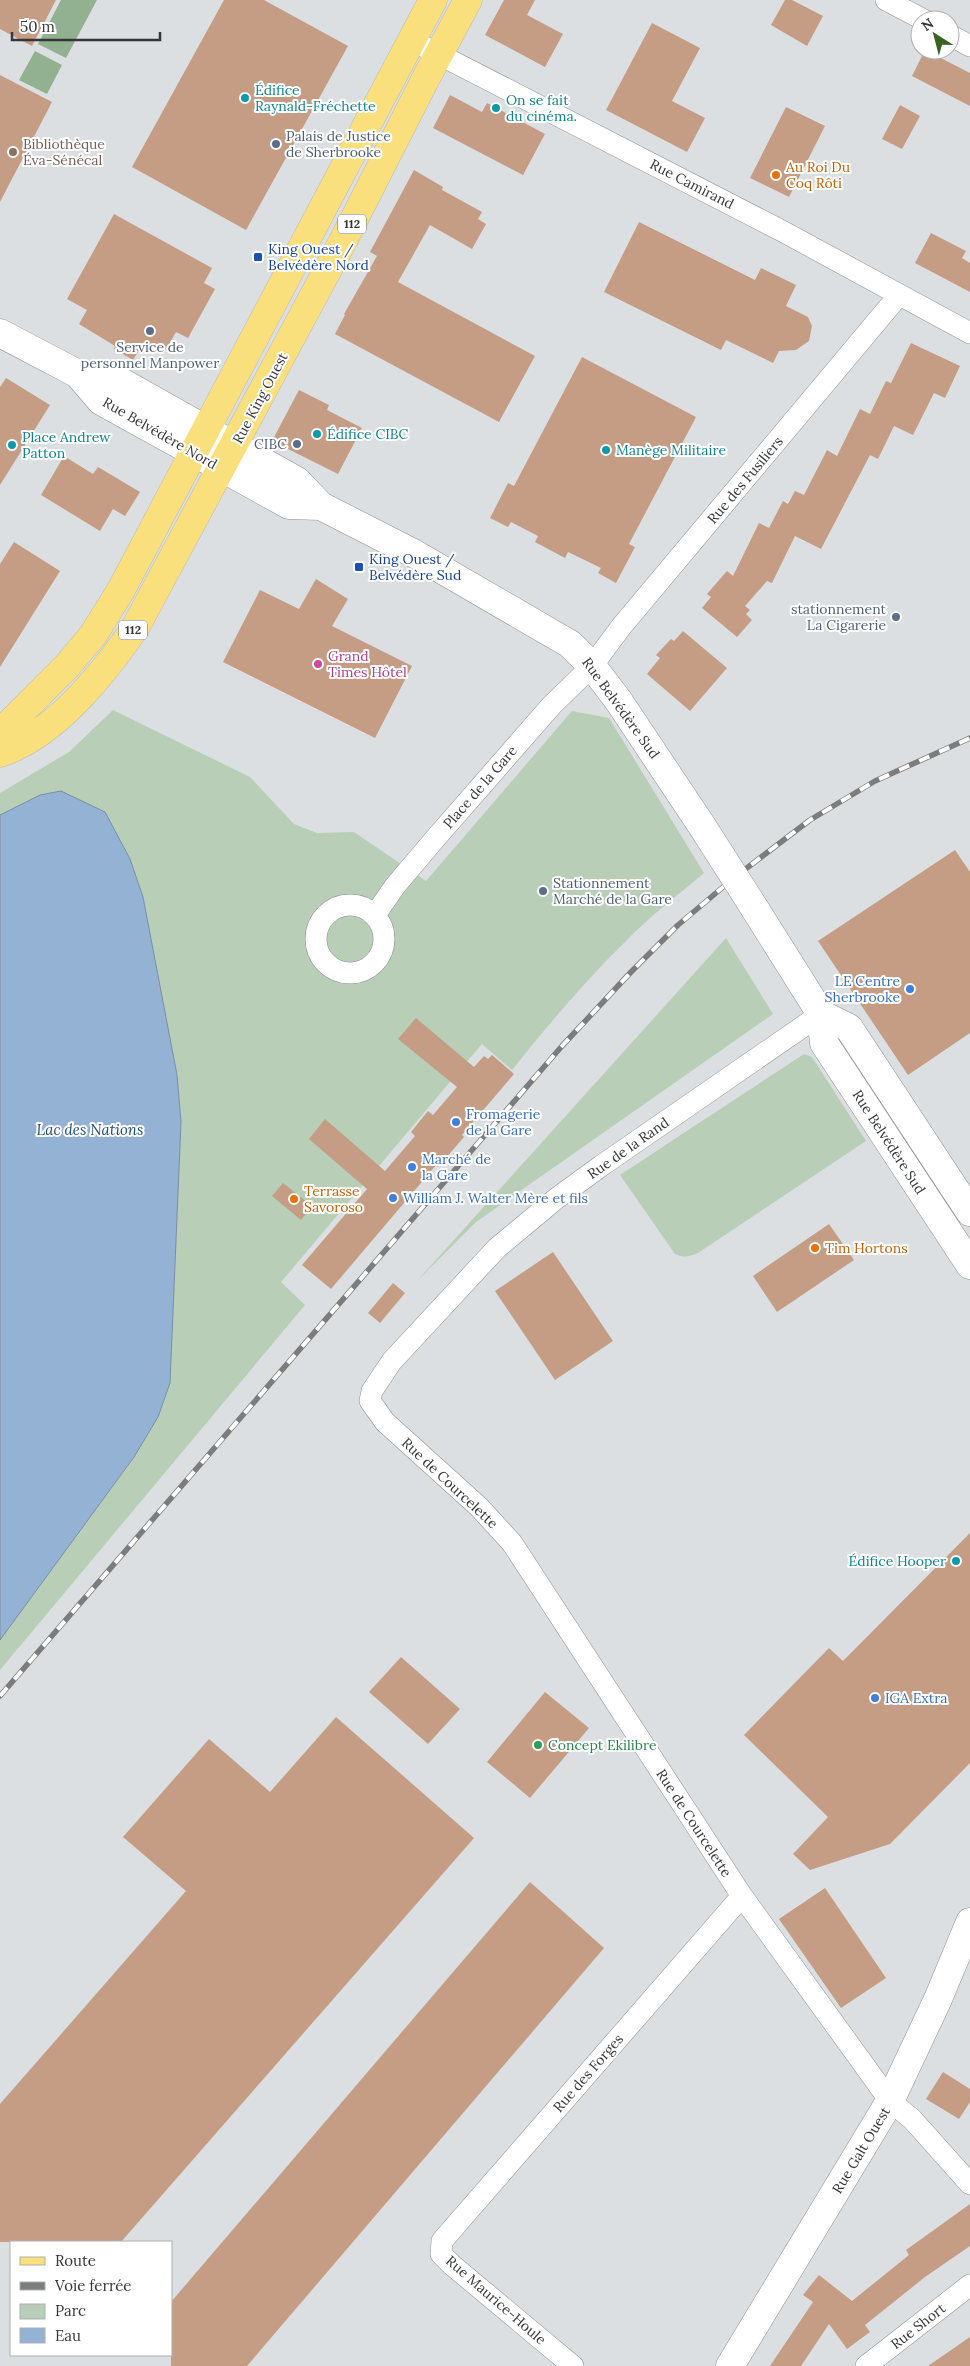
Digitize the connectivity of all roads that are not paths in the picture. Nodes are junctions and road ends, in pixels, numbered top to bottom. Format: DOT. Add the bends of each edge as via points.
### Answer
graph roads {
  1 [pos="433,0"];
  2 [pos="468,0"];
  3 [pos="886,0"];
  4 [pos="910,13"];
  5 [pos="411,40"];
  6 [pos="438,55"];
  7 [pos="899,295"];
  8 [pos="0,333"];
  9 [pos="970,333"];
  10 [pos="200,441"];
  11 [pos="228,457"];
  12 [pos="592,666"];
  13 [pos="0,733"];
  14 [pos="0,753"];
  15 [pos="375,915"];
  16 [pos="821,1014"];
  17 [pos="970,1212"];
  18 [pos="970,1265"];
  19 [pos="372,1391"];
  20 [pos="742,1896"];
  21 [pos="970,1922"];
  22 [pos="890,2101"];
  23 [pos="970,2184"];
  24 [pos="441,2254"];
  25 [pos="970,2285"];
  26 [pos="573,2366"];
  27 [pos="730,2366"];
  28 [pos="866,2366"];
  1 -- 5 [label="main road, 112"];
  2 -- 6 [label="main road, Rue King Ouest / 112"];
  3 -- 4 [label="street"];
  5 -- 6 [label="street, Rue Camirand"];
  5 -- 10 [label="main road, 112"];
  6 -- 7 [label="street, Rue Camirand" via="784,232"];
  6 -- 11 [label="main road, Rue King Ouest / 112"];
  7 -- 9 [label="street, Rue Camirand"];
  7 -- 12 [label="street, Rue des Fusiliers" via="621,627"];
  8 -- 10 [label="main road, Rue Belvédère Nord" via="78,374 101,401"];
  10 -- 11 [label="main road, Rue Belvédère Nord"];
  10 -- 13 [label="main road, 112" via="148,542 94,635"];
  11 -- 12 [label="main road, Rue Belvédère Sud" via="289,505 322,506 415,554 555,633"];
  11 -- 14 [label="main road, Rue King Ouest / 112" via="154,596 112,662 83,694 31,739"];
  12 -- 15 [label="street, Place de la Gare" via="551,706 434,840"];
  12 -- 16 [label="main road, Rue Belvédère Sud, bridge" via="651,748"];
  16 -- 17 [label="main road, Rue Belvédère Sud" via="849,1028"];
  16 -- 18 [label="main road, Rue Belvédère Sud" via="824,1043"];
  16 -- 19 [label="street, Rue de la Rand" via="552,1201 497,1248 392,1361"];
  19 -- 20 [label="street, Rue de Courcelette" via="370,1401 385,1422 479,1507 512,1544"];
  20 -- 22 [label="street, Rue de Courcelette"];
  20 -- 24 [label="street, Rue des Forges" via="442,2240"];
  21 -- 22 [label="main road, Rue Galt Ouest"];
  22 -- 23 [label="street, Rue de Courcelette" via="912,2119"];
  22 -- 27 [label="main road, Rue Galt Ouest"];
  24 -- 26 [label="street, Rue Maurice-Houle"];
  25 -- 28 [label="street, Rue Short"];
}
